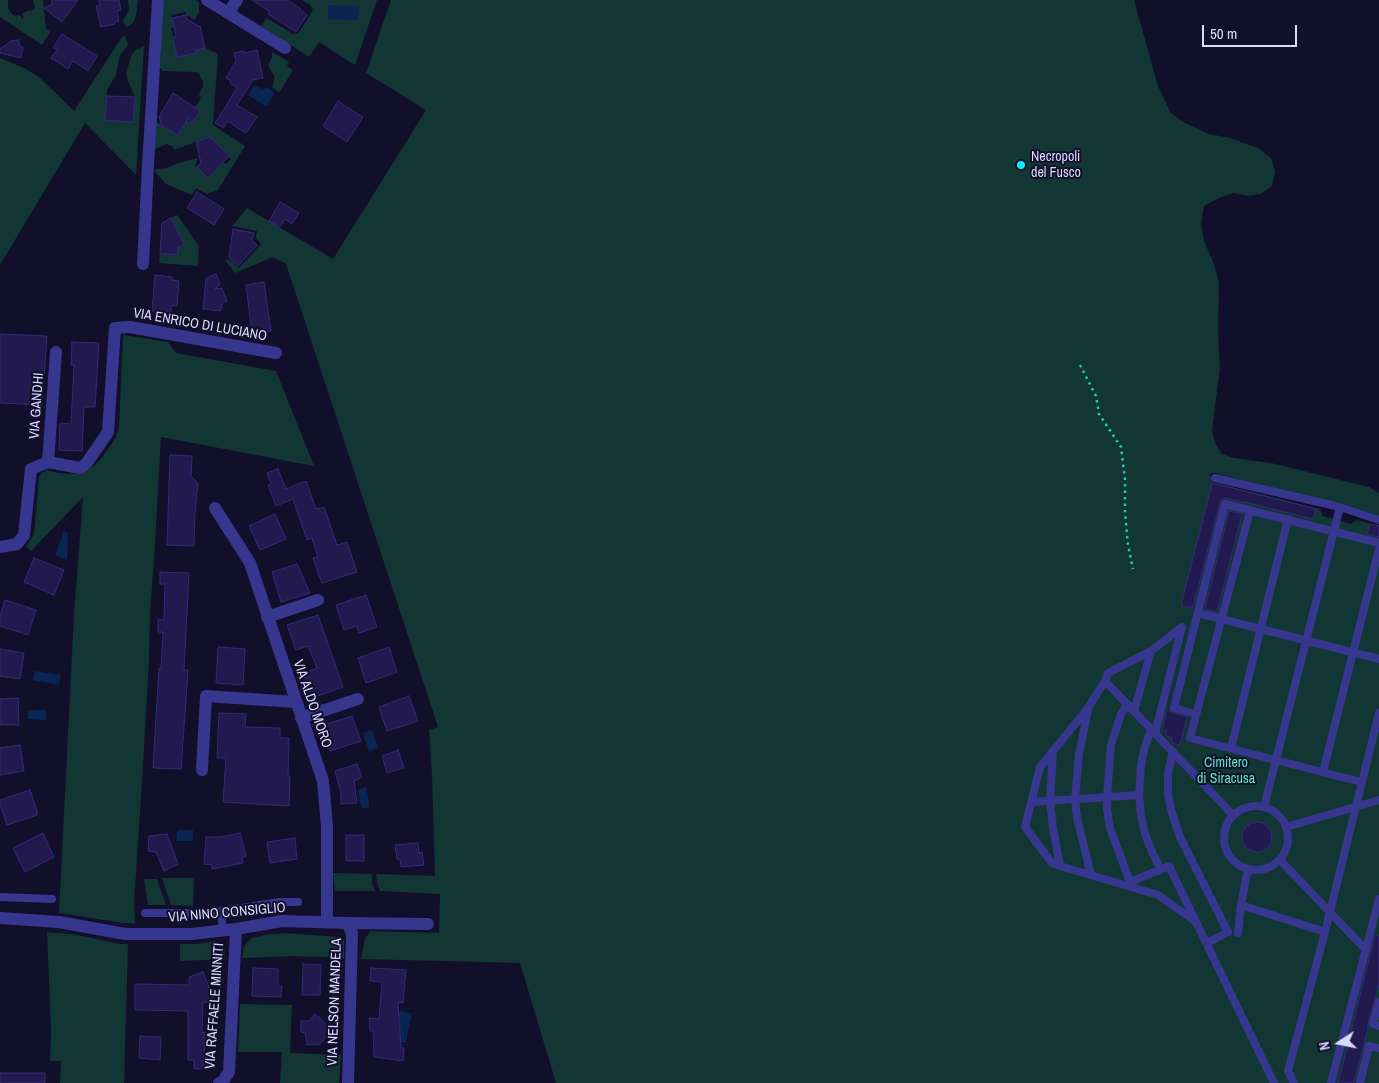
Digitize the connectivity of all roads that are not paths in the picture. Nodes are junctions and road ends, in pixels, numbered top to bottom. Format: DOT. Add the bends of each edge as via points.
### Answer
graph roads {
  1 [pos="158,0"];
  2 [pos="207,0"];
  3 [pos="237,0"];
  4 [pos="228,13"];
  5 [pos="285,48"];
  6 [pos="143,264"];
  7 [pos="56,352"];
  8 [pos="276,353"];
  9 [pos="48,462"];
  10 [pos="1215,478"];
  11 [pos="1340,507"];
  12 [pos="215,508"];
  13 [pos="1250,511"];
  14 [pos="1288,520"];
  15 [pos="1379,520"];
  16 [pos="1333,532"];
  17 [pos="1379,543"];
  18 [pos="0,547"];
  19 [pos="1379,549"];
  20 [pos="318,600"];
  21 [pos="1198,613"];
  22 [pos="267,617"];
  23 [pos="1221,618"];
  24 [pos="1261,628"];
  25 [pos="1306,640"];
  26 [pos="1151,651"];
  27 [pos="1353,652"];
  28 [pos="1379,659"];
  29 [pos="1105,680"];
  30 [pos="358,700"];
  31 [pos="295,702"];
  32 [pos="1128,704"];
  33 [pos="1088,708"];
  34 [pos="1134,711"];
  35 [pos="1379,712"];
  36 [pos="1196,714"];
  37 [pos="301,718"];
  38 [pos="1153,731"];
  39 [pos="1230,748"];
  40 [pos="1053,751"];
  41 [pos="1173,752"];
  42 [pos="1276,760"];
  43 [pos="202,770"];
  44 [pos="1323,772"];
  45 [pos="1361,782"];
  46 [pos="1139,795"];
  47 [pos="1106,797"];
  48 [pos="1075,799"];
  49 [pos="1379,800"];
  50 [pos="1050,801"];
  51 [pos="1032,802"];
  52 [pos="1264,807"];
  53 [pos="1354,807"];
  54 [pos="1233,815"];
  55 [pos="1286,827"];
  56 [pos="1280,860"];
  57 [pos="1060,866"];
  58 [pos="1161,870"];
  59 [pos="1248,870"];
  60 [pos="1091,875"];
  61 [pos="1129,884"];
  62 [pos="0,897"];
  63 [pos="52,899"];
  64 [pos="1379,899"];
  65 [pos="298,902"];
  66 [pos="1241,905"];
  67 [pos="221,911"];
  68 [pos="1329,911"];
  69 [pos="145,913"];
  70 [pos="0,917"];
  71 [pos="1195,920"];
  72 [pos="327,922"];
  73 [pos="347,923"];
  74 [pos="428,924"];
  75 [pos="229,929"];
  76 [pos="1324,932"];
  77 [pos="1238,933"];
  78 [pos="1207,943"];
  79 [pos="1366,950"];
  80 [pos="1379,1002"];
  81 [pos="1379,1026"];
  82 [pos="1379,1048"];
  83 [pos="219,1083"];
  84 [pos="348,1083"];
  85 [pos="1274,1083"];
  86 [pos="1294,1083"];
  87 [pos="1331,1083"];
  88 [pos="1360,1083"];
  1 -- 6 [label="street"];
  2 -- 4 [label="street"];
  3 -- 4 [label="street"];
  4 -- 5 [label="street"];
  7 -- 9 [label="street, VIA GANDHI"];
  8 -- 9 [label="street, VIA ENRICO DI LUCIANO" via="130,327 115,328 108,432 80,468"];
  9 -- 18 [label="street" via="31,469 24,535 17,544"];
  10 -- 11 [label="lane"];
  11 -- 15 [label="lane"];
  11 -- 16 [label="lane"];
  12 -- 22 [label="street, VIA ALDO MORO" via="250,564"];
  13 -- 14 [label="lane"];
  13 -- 21 [label="lane" via="1226,504"];
  13 -- 23 [label="lane"];
  14 -- 16 [label="lane"];
  14 -- 24 [label="lane"];
  16 -- 17 [label="lane"];
  16 -- 25 [label="lane"];
  19 -- 27 [label="lane"];
  20 -- 22 [label="street"];
  21 -- 23 [label="lane"];
  21 -- 36 [label="lane" via="1174,708"];
  22 -- 31 [label="street, VIA ALDO MORO"];
  23 -- 24 [label="lane"];
  23 -- 36 [label="lane"];
  24 -- 25 [label="lane"];
  24 -- 39 [label="lane"];
  25 -- 27 [label="lane"];
  25 -- 42 [label="lane"];
  26 -- 29 [label="lane" via="1108,673"];
  26 -- 34 [label="lane"];
  26 -- 38 [label="lane" via="1182,628"];
  27 -- 28 [label="lane"];
  27 -- 44 [label="lane"];
  29 -- 32 [label="lane"];
  29 -- 33 [label="lane"];
  30 -- 37 [label="street"];
  31 -- 37 [label="street, VIA ALDO MORO"];
  31 -- 43 [label="street" via="206,696"];
  32 -- 34 [label="lane"];
  32 -- 47 [label="lane" via="1121,714 1111,745"];
  33 -- 40 [label="lane"];
  33 -- 48 [label="lane"];
  34 -- 38 [label="lane"];
  35 -- 45 [label="lane"];
  36 -- 39 [label="lane" via="1190,738"];
  37 -- 72 [label="street, VIA ALDO MORO" via="323,781 327,827"];
  38 -- 41 [label="lane"];
  38 -- 46 [label="lane" via="1144,750"];
  39 -- 42 [label="lane"];
  40 -- 50 [label="lane"];
  40 -- 51 [label="lane" via="1040,767"];
  41 -- 54 [label="lane"];
  41 -- 78 [label="lane" via="1168,773 1171,810 1180,837 1228,932"];
  42 -- 44 [label="lane"];
  42 -- 52 [label="lane"];
  44 -- 45 [label="lane"];
  45 -- 53 [label="lane"];
  46 -- 47 [label="lane"];
  46 -- 58 [label="lane" via="1146,834"];
  47 -- 48 [label="lane"];
  47 -- 61 [label="lane" via="1110,828"];
  48 -- 50 [label="lane"];
  48 -- 60 [label="lane"];
  49 -- 53 [label="lane"];
  50 -- 51 [label="lane"];
  50 -- 57 [label="lane"];
  51 -- 57 [label="lane" via="1025,826 1052,863"];
  52 -- 54 [label="lane" via="1248,807"];
  52 -- 55 [label="lane" via="1278,814"];
  53 -- 55 [label="lane"];
  53 -- 68 [label="lane"];
  54 -- 59 [label="lane" via="1224,830 1225,848 1234,862"];
  55 -- 56 [label="lane" via="1286,850"];
  56 -- 59 [label="lane" via="1265,869"];
  56 -- 68 [label="lane"];
  57 -- 60 [label="lane"];
  58 -- 61 [label="lane"];
  58 -- 71 [label="lane" via="1169,866"];
  59 -- 66 [label="lane"];
  60 -- 61 [label="lane"];
  61 -- 71 [label="lane" via="1158,896"];
  62 -- 63 [label="lane"];
  64 -- 79 [label="lane"];
  65 -- 67 [label="lane"];
  66 -- 76 [label="lane"];
  66 -- 77 [label="lane"];
  67 -- 69 [label="lane"];
  67 -- 75 [label="lane"];
  68 -- 76 [label="lane"];
  68 -- 79 [label="lane"];
  70 -- 75 [label="street, VIA NINO CONSIGLIO" via="59,922 125,934 191,934"];
  71 -- 78 [label="lane"];
  72 -- 73 [label="street, VIA NINO CONSIGLIO"];
  72 -- 75 [label="street, VIA NINO CONSIGLIO" via="282,921"];
  73 -- 74 [label="street, VIA NINO CONSIGLIO"];
  73 -- 84 [label="street, VIA NELSON MANDELA" via="352,932"];
  75 -- 83 [label="street, VIA RAFFAELE MINNITI" via="229,1072"];
  76 -- 86 [label="lane" via="1288,1071"];
  78 -- 85 [label="lane"];
  79 -- 87 [label="lane"];
  80 -- 81 [label="lane" via="1373,1024"];
  82 -- 88 [label="lane" via="1369,1046"];
}
